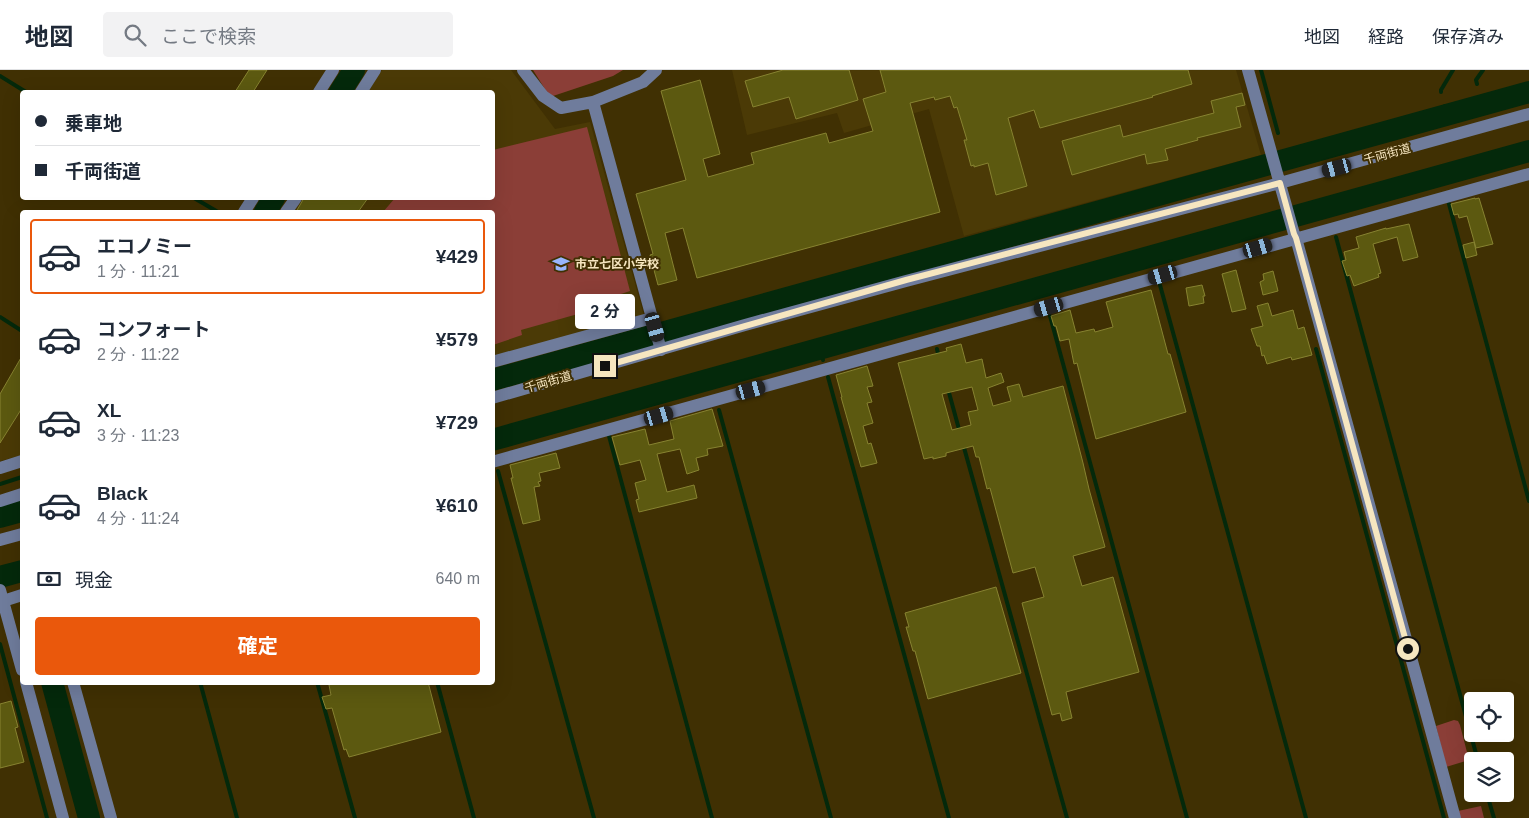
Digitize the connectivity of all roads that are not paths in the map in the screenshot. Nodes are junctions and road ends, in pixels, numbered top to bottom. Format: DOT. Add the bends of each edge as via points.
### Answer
graph roads {
  1 [pos="333,70"];
  2 [pos="375,70"];
  3 [pos="523,70"];
  4 [pos="656,70"];
  5 [pos="1248,70"];
  6 [pos="320,90"];
  7 [pos="362,90"];
  8 [pos="593,102"];
  9 [pos="1529,114"];
  10 [pos="1529,174"];
  11 [pos="1281,188"];
  12 [pos="1295,236"];
  13 [pos="657,333"];
  14 [pos="495,361"];
  15 [pos="495,397"];
  16 [pos="495,461"];
  17 [pos="20,462"];
  18 [pos="0,468"];
  19 [pos="20,495"];
  20 [pos="0,501"];
  21 [pos="20,535"];
  22 [pos="0,540"];
  23 [pos="6,596"];
  24 [pos="20,661"];
  25 [pos="27,685"];
  26 [pos="75,685"];
  27 [pos="63,818"];
  28 [pos="111,818"];
  29 [pos="1455,818"];
  1 -- 6 [label="street"];
  2 -- 7 [label="street"];
  3 -- 8 [label="street" via="543,96 561,108"];
  4 -- 8 [label="street" via="643,82"];
  5 -- 11 [label="street"];
  8 -- 13 [label="street"];
  9 -- 11 [label="street, 千両街道"];
  10 -- 12 [label="street"];
  11 -- 12 [label="street"];
  11 -- 13 [label="street, 千両街道" via="906,280"];
  12 -- 16 [label="street"];
  12 -- 29 [label="street"];
  13 -- 14 [label="street"];
  13 -- 15 [label="street, 千両街道"];
  17 -- 18 [label="street"];
  19 -- 20 [label="street"];
  21 -- 22 [label="street"];
  23 -- 24 [label="street"];
  25 -- 27 [label="street"];
  26 -- 28 [label="street"];
}
